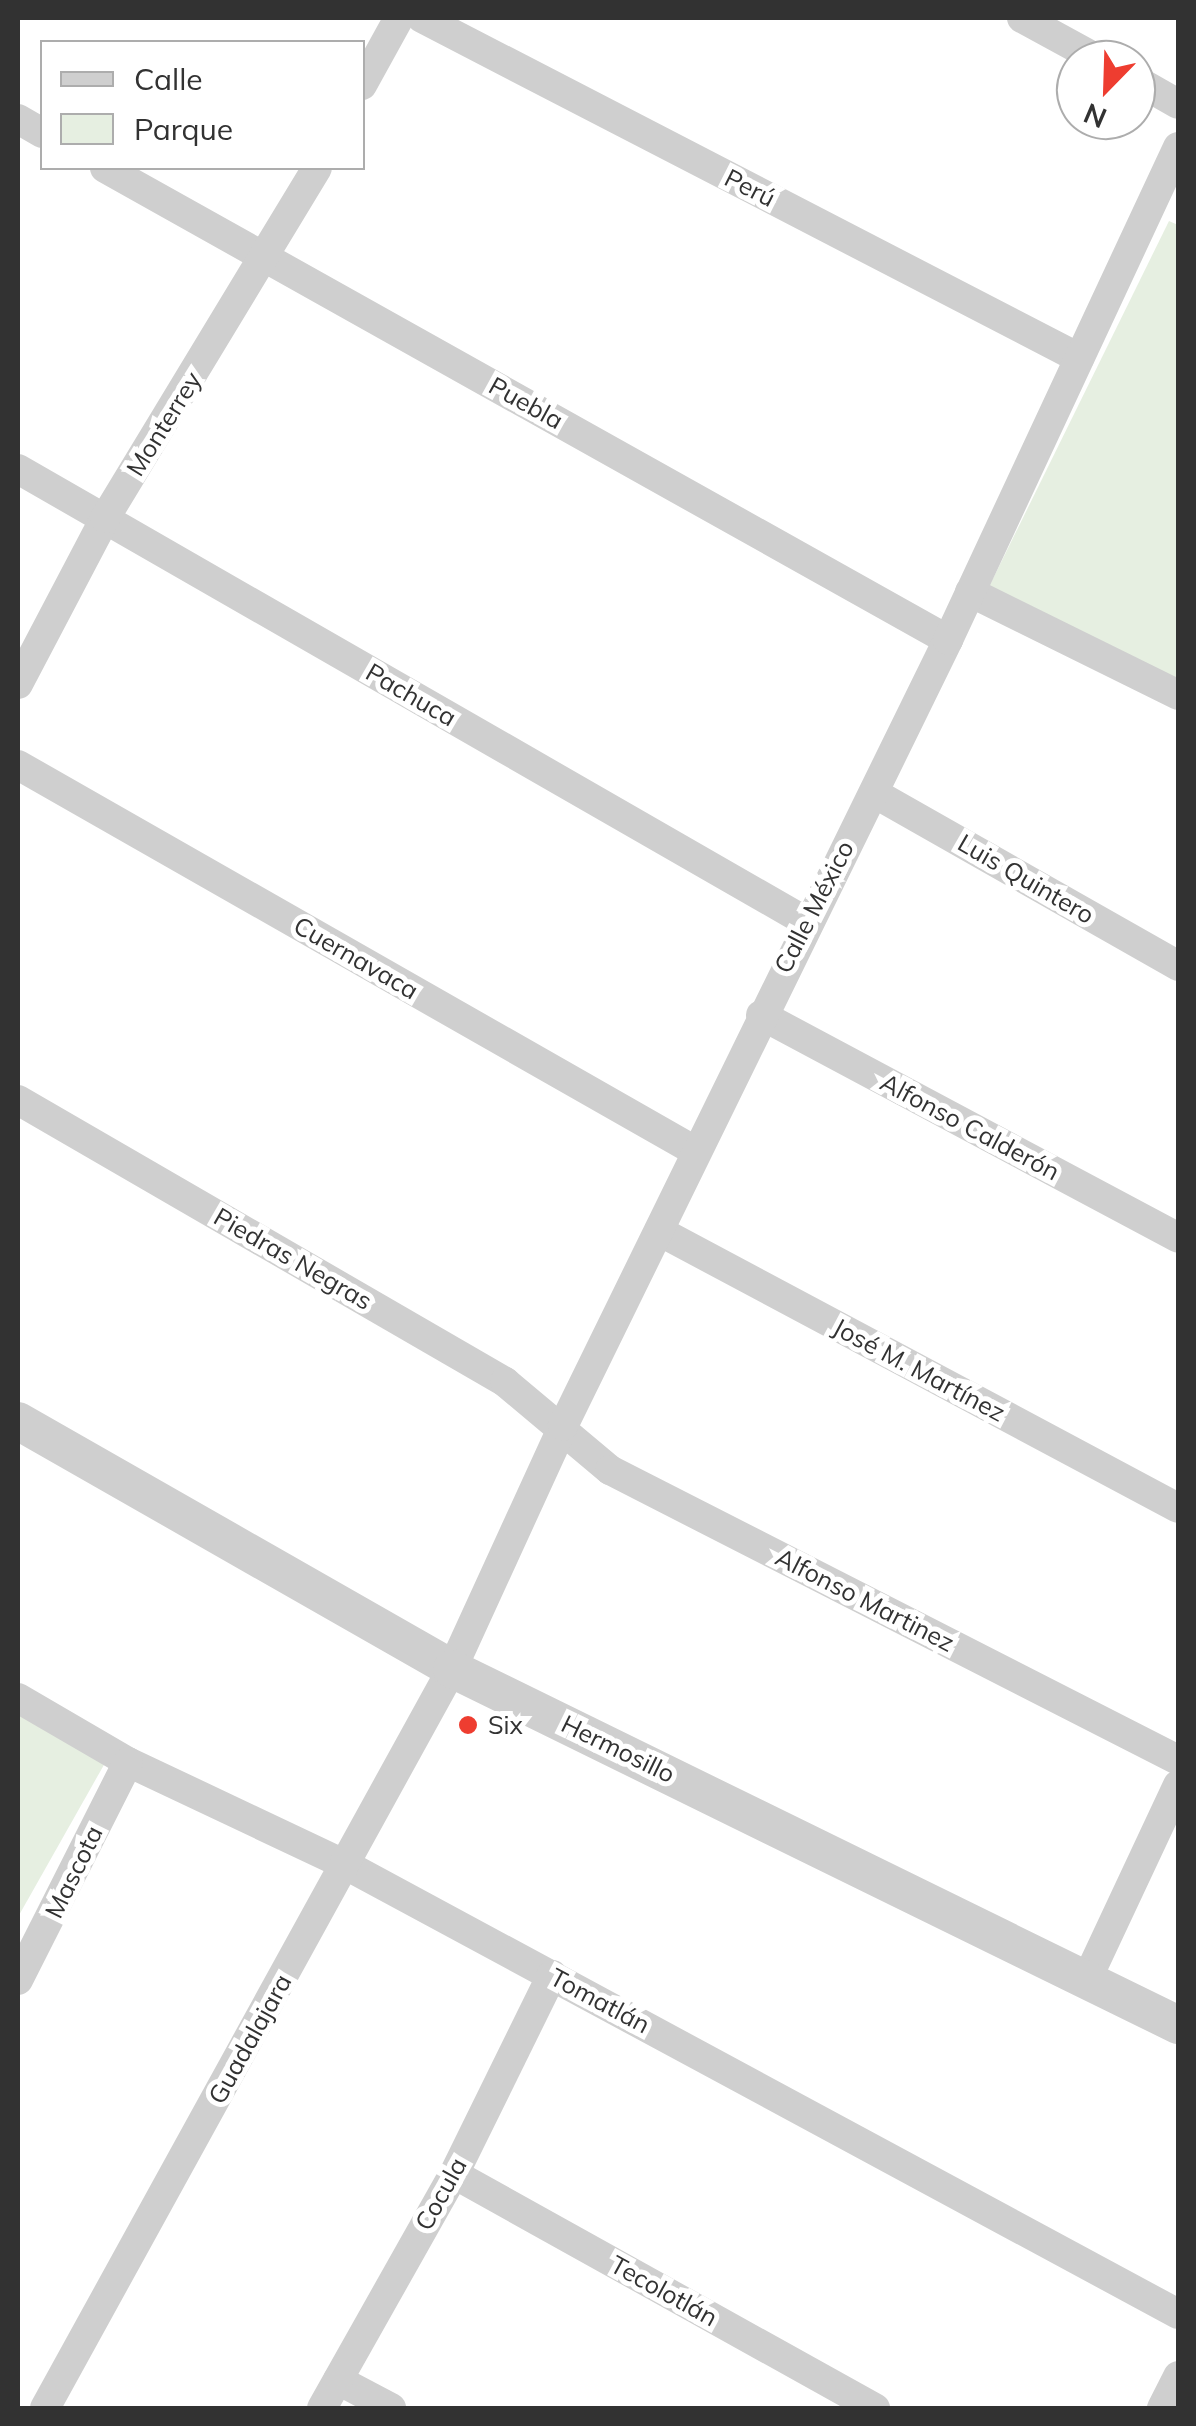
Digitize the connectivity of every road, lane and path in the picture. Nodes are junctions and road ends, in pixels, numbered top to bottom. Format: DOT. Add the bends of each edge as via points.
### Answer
graph roads {
  1 [pos="400,18"];
  2 [pos="422,18"];
  3 [pos="1022,18"];
  4 [pos="1063,40"];
  5 [pos="365,80"];
  6 [pos="1156,91"];
  7 [pos="1178,104"];
  8 [pos="18,119"];
  9 [pos="40,132"];
  10 [pos="1178,147"];
  11 [pos="108,170"];
  12 [pos="316,170"];
  13 [pos="1169,190"];
  14 [pos="267,258"];
  15 [pos="1078,358"];
  16 [pos="18,469"];
  17 [pos="105,518"];
  18 [pos="970,592"];
  19 [pos="948,640"];
  20 [pos="18,684"];
  21 [pos="1178,695"];
  22 [pos="18,765"];
  23 [pos="874,793"];
  24 [pos="805,921"];
  25 [pos="1178,966"];
  26 [pos="761,1015"];
  27 [pos="18,1100"];
  28 [pos="695,1150"];
  29 [pos="659,1231"];
  30 [pos="1178,1238"];
  31 [pos="18,1421"];
  32 [pos="563,1426"];
  33 [pos="1178,1508"];
  34 [pos="452,1669"];
  35 [pos="18,1698"];
  36 [pos="1178,1760"];
  37 [pos="128,1762"];
  38 [pos="1178,1785"];
  39 [pos="346,1865"];
  40 [pos="552,1975"];
  41 [pos="1088,1977"];
  42 [pos="18,1980"];
  43 [pos="1178,2025"];
  44 [pos="454,2174"];
  45 [pos="1178,2314"];
  46 [pos="1178,2376"];
  47 [pos="338,2380"];
  48 [pos="45,2408"];
  49 [pos="322,2408"];
  50 [pos="390,2408"];
  51 [pos="874,2408"];
  52 [pos="1162,2408"];
  1 -- 5 [label="street"];
  2 -- 15 [label="street, Perú"];
  3 -- 4 [label="street"];
  6 -- 7 [label="street"];
  8 -- 9 [label="street"];
  10 -- 13 [label="street, Calle México"];
  11 -- 14 [label="street, Puebla"];
  12 -- 14 [label="street, Monterrey"];
  13 -- 15 [label="street, Calle México"];
  14 -- 17 [label="street, Monterrey"];
  14 -- 19 [label="street, Puebla"];
  15 -- 18 [label="street, Calle México"];
  16 -- 17 [label="street, Pachuca"];
  17 -- 20 [label="street, Monterrey"];
  17 -- 24 [label="street, Pachuca"];
  18 -- 19 [label="street, Calle México"];
  18 -- 21 [label="street"];
  19 -- 23 [label="street, Calle México"];
  22 -- 28 [label="street, Cuernavaca"];
  23 -- 24 [label="street, Calle México"];
  23 -- 25 [label="street, Luis Quintero"];
  24 -- 26 [label="street, Calle México"];
  26 -- 28 [label="street, Calle México"];
  26 -- 30 [label="street, Alfonso Calderón"];
  27 -- 32 [label="street, Piedras Negras" via="506,1382"];
  28 -- 29 [label="street, Calle México"];
  29 -- 32 [label="street, Calle México"];
  29 -- 33 [label="street, José M. Martínez"];
  31 -- 34 [label="street, Hermosillo"];
  32 -- 34 [label="street, Calle México"];
  32 -- 36 [label="street, Alfonso Martinez" via="610,1470"];
  34 -- 39 [label="street, Guadalajara"];
  34 -- 41 [label="street, Hermosillo"];
  35 -- 37 [label="street, Tomatlán"];
  37 -- 39 [label="street, Tomatlán"];
  37 -- 42 [label="street, Mascota"];
  38 -- 41 [label="street"];
  39 -- 40 [label="street, Tomatlán"];
  39 -- 48 [label="street, Guadalajara"];
  40 -- 44 [label="street, Cocula"];
  40 -- 45 [label="street, Tomatlán"];
  41 -- 43 [label="street, Hermosillo"];
  44 -- 47 [label="street, Cocula"];
  44 -- 51 [label="street, Tecolotlán"];
  46 -- 52 [label="street"];
  47 -- 49 [label="street, Cocula"];
  47 -- 50 [label="street"];
}
